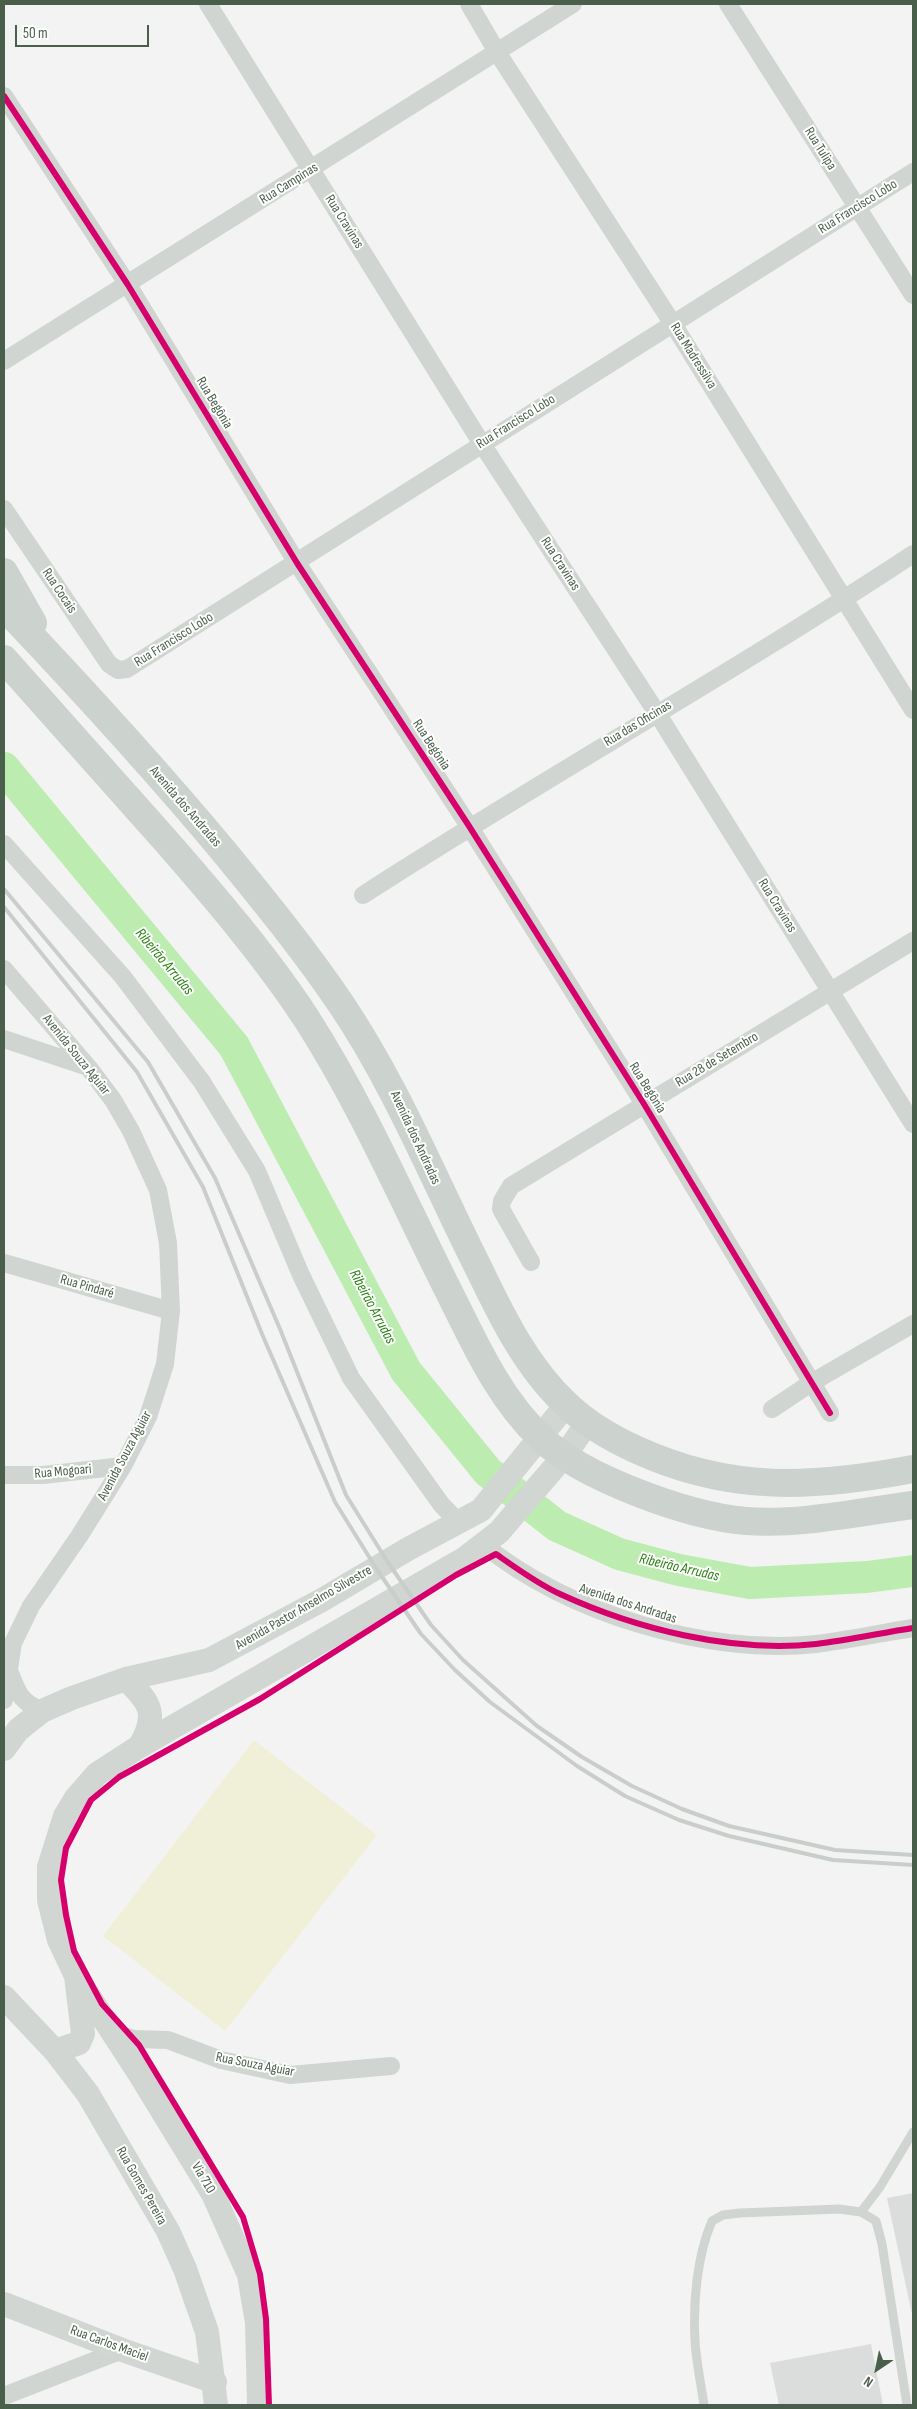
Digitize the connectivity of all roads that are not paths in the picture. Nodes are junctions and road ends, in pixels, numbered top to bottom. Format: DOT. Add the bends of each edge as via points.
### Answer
graph roads {
  1 [pos="208,4"];
  2 [pos="469,4"];
  3 [pos="573,4"];
  4 [pos="728,4"];
  5 [pos="497,52"];
  6 [pos="4,96"];
  7 [pos="312,169"];
  8 [pos="913,172"];
  9 [pos="857,207"];
  10 [pos="128,285"];
  11 [pos="913,295"];
  12 [pos="673,324"];
  13 [pos="4,361"];
  14 [pos="482,444"];
  15 [pos="4,509"];
  16 [pos="913,554"];
  17 [pos="297,564"];
  18 [pos="4,572"];
  19 [pos="844,600"];
  20 [pos="4,607"];
  21 [pos="4,659"];
  22 [pos="55,661"];
  23 [pos="118,670"];
  24 [pos="913,710"];
  25 [pos="657,713"];
  26 [pos="469,826"];
  27 [pos="4,844"];
  28 [pos="362,894"];
  29 [pos="913,941"];
  30 [pos="4,969"];
  31 [pos="830,991"];
  32 [pos="4,1039"];
  33 [pos="89,1068"];
  34 [pos="644,1104"];
  35 [pos="913,1124"];
  36 [pos="531,1262"];
  37 [pos="4,1263"];
  38 [pos="171,1311"];
  39 [pos="913,1324"];
  40 [pos="811,1383"];
  41 [pos="566,1405"];
  42 [pos="772,1409"];
  43 [pos="830,1412"];
  44 [pos="588,1422"];
  45 [pos="536,1445"];
  46 [pos="558,1462"];
  47 [pos="123,1466"];
  48 [pos="913,1469"];
  49 [pos="4,1475"];
  50 [pos="913,1504"];
  51 [pos="459,1523"];
  52 [pos="492,1538"];
  53 [pos="913,1628"];
  54 [pos="8,1671"];
  55 [pos="126,1680"];
  56 [pos="4,1700"];
  57 [pos="42,1711"];
  58 [pos="140,1746"];
  59 [pos="4,1749"];
  60 [pos="76,1976"];
  61 [pos="4,1997"];
  62 [pos="113,2033"];
  63 [pos="151,2039"];
  64 [pos="55,2051"];
  65 [pos="391,2066"];
  66 [pos="139,2073"];
  67 [pos="913,2132"];
  68 [pos="861,2212"];
  69 [pos="4,2304"];
  70 [pos="122,2350"];
  71 [pos="215,2382"];
  72 [pos="4,2396"];
  73 [pos="216,2405"];
  74 [pos="259,2405"];
  75 [pos="704,2405"];
  76 [pos="907,2405"];
  1 -- 7 [label="street, Rua Cravinas"];
  2 -- 5 [label="street, Rua Madressilva"];
  3 -- 5 [label="street, Rua Campinas"];
  4 -- 9 [label="street, Rua Tulipa"];
  5 -- 7 [label="street, Rua Campinas"];
  5 -- 12 [label="street, Rua Madressilva"];
  6 -- 10 [label="street, Rua Begônia"];
  7 -- 10 [label="street, Rua Campinas"];
  7 -- 14 [label="street, Rua Cravinas"];
  8 -- 9 [label="street, Rua Francisco Lobo"];
  9 -- 11 [label="street, Rua Tulipa"];
  9 -- 12 [label="street, Rua Francisco Lobo"];
  10 -- 13 [label="street, Rua Campinas"];
  10 -- 17 [label="street, Rua Begônia"];
  12 -- 14 [label="street, Rua Francisco Lobo"];
  12 -- 19 [label="street, Rua Madressilva"];
  14 -- 17 [label="street, Rua Francisco Lobo"];
  14 -- 25 [label="street, Rua Cravinas"];
  15 -- 23 [label="street, Rua Cocais" via="109,664"];
  16 -- 19 [label="street, Rua das Oficinas"];
  17 -- 23 [label="street, Rua Francisco Lobo" via="127,669"];
  17 -- 26 [label="street, Rua Begônia"];
  18 -- 22 [label="main road"];
  19 -- 24 [label="street, Rua Madressilva"];
  19 -- 25 [label="street, Rua das Oficinas"];
  20 -- 22 [label="main road, Avenida dos Andradas"];
  21 -- 45 [label="main road" via="206,887 307,1019 368,1129 484,1361"];
  22 -- 41 [label="main road, Avenida dos Andradas" via="180,799 284,924 341,1004 398,1098 452,1218 506,1324"];
  25 -- 26 [label="street, Rua das Oficinas"];
  25 -- 31 [label="street, Rua Cravinas"];
  26 -- 28 [label="street, Rua das Oficinas"];
  26 -- 34 [label="street, Rua Begônia"];
  27 -- 51 [label="street" via="123,977 202,1082 256,1171 300,1275 351,1378 441,1504"];
  29 -- 31 [label="street, Rua 28 de Setembro"];
  30 -- 33 [label="street, Avenida Souza Aguiar"];
  31 -- 34 [label="street, Rua 28 de Setembro"];
  31 -- 35 [label="street, Rua Cravinas"];
  32 -- 33 [label="street"];
  33 -- 38 [label="street, Avenida Souza Aguiar" via="132,1130 158,1190 168,1243"];
  34 -- 36 [label="street, Rua 28 de Setembro" via="511,1186 502,1201 502,1210"];
  34 -- 40 [label="street, Rua Begônia"];
  37 -- 38 [label="street, Rua Pindaré"];
  38 -- 47 [label="street, Avenida Souza Aguiar" via="165,1364 148,1417"];
  39 -- 40 [label="street"];
  40 -- 42 [label="street"];
  40 -- 43 [label="street, Rua Begônia"];
  41 -- 44 [label="main road, Avenida dos Andradas"];
  41 -- 45 [label="main road, Avenida Pastor Anselmo Silvestre"];
  44 -- 46 [label="main road"];
  44 -- 48 [label="main road, Avenida dos Andradas" via="658,1460 723,1479 754,1483 828,1483"];
  45 -- 46 [label="main road"];
  45 -- 51 [label="main road, Avenida Pastor Anselmo Silvestre" via="481,1510"];
  46 -- 50 [label="main road" via="675,1507 745,1520 793,1521"];
  46 -- 52 [label="main road"];
  47 -- 49 [label="street, Rua Mogoari" via="43,1475"];
  47 -- 54 [label="street, Avenida Souza Aguiar" via="31,1606 13,1643"];
  51 -- 55 [label="main road, Avenida Pastor Anselmo Silvestre" via="210,1660"];
  52 -- 53 [label="street, Avenida dos Andradas" via="522,1572 559,1594 665,1631 713,1640 782,1645 814,1644"];
  52 -- 58 [label="main road" via="464,1559"];
  54 -- 56 [label="street, Avenida Souza Aguiar"];
  54 -- 57 [label="street" via="18,1694 28,1705"];
  55 -- 57 [label="main road, Avenida Pastor Anselmo Silvestre"];
  55 -- 58 [label="main road" via="144,1697 149,1708 148,1732"];
  57 -- 59 [label="main road, Avenida Pastor Anselmo Silvestre" via="18,1730"];
  58 -- 60 [label="main road" via="97,1774 65,1816 57,1837 49,1867 50,1900 59,1940"];
  60 -- 62 [label="main road, Via 710"];
  60 -- 64 [label="main road" via="83,2034 78,2043"];
  61 -- 64 [label="main road, Rua Gomes Pereira"];
  62 -- 63 [label="street, Rua Souza Aguiar"];
  62 -- 66 [label="main road, Via 710"];
  63 -- 65 [label="street, Rua Souza Aguiar" via="168,2040 221,2060 290,2075"];
  63 -- 66 [label="street" via="139,2046 135,2054"];
  64 -- 71 [label="main road, Rua Gomes Pereira" via="88,2094 168,2231 207,2332"];
  66 -- 74 [label="main road, Via 710" via="213,2194 249,2275 257,2323"];
  67 -- 68 [label="lane"];
  68 -- 75 [label="lane" via="838,2209 740,2213 723,2215 712,2221 705,2239 696,2304 695,2340"];
  68 -- 76 [label="lane" via="876,2221 882,2244"];
  69 -- 70 [label="main road, Rua Carlos Maciel"];
  70 -- 71 [label="main road, Rua Carlos Maciel"];
  70 -- 72 [label="street"];
  71 -- 73 [label="main road, Rua Gomes Pereira"];
}
